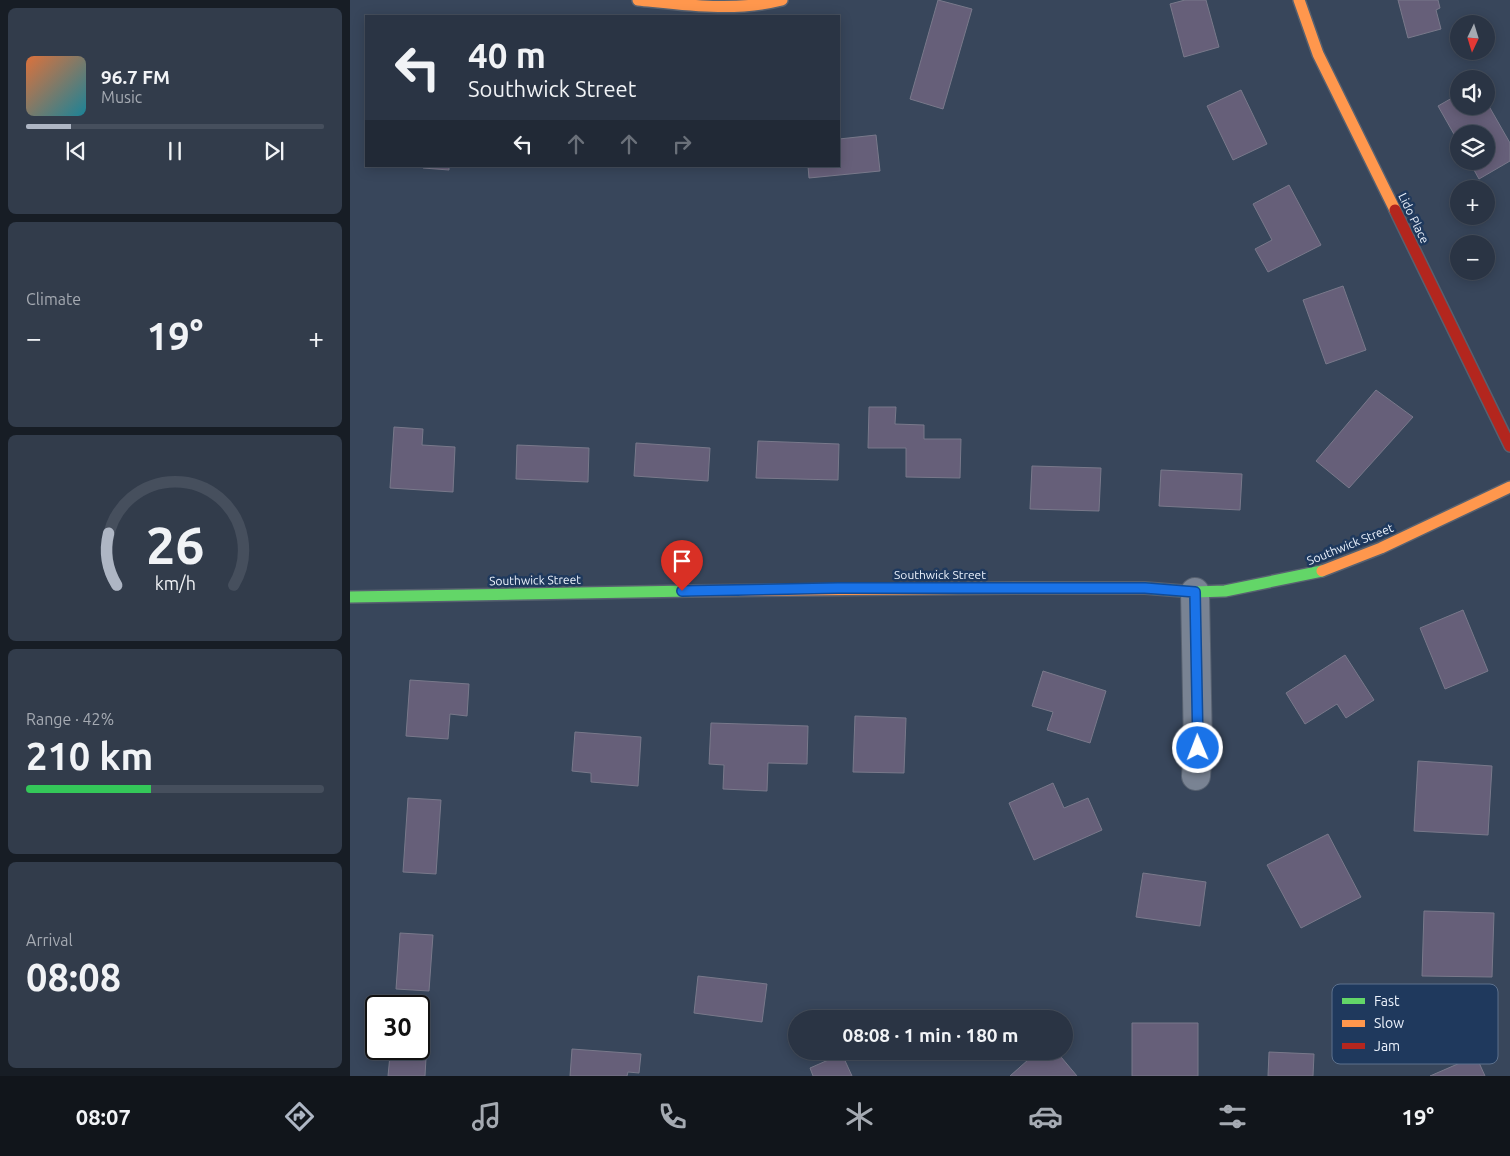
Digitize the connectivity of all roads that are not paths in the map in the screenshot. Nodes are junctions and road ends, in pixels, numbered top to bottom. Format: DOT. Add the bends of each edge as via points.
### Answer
graph roads {
  1 [pos="638,0"];
  2 [pos="782,0"];
  3 [pos="1299,0"];
  4 [pos="1510,446"];
  5 [pos="1510,486"];
  6 [pos="1195,592"];
  7 [pos="350,597"];
  8 [pos="1196,776"];
  1 -- 2 [label="street" via="730,8 764,6"];
  3 -- 4 [label="street, Lido Place" via="1318,54"];
  5 -- 6 [label="street, Southwick Street" via="1338,566 1305,576 1226,591"];
  6 -- 7 [label="street, Southwick Street" via="1145,588 838,588"];
  6 -- 8 [label="street"];
}
